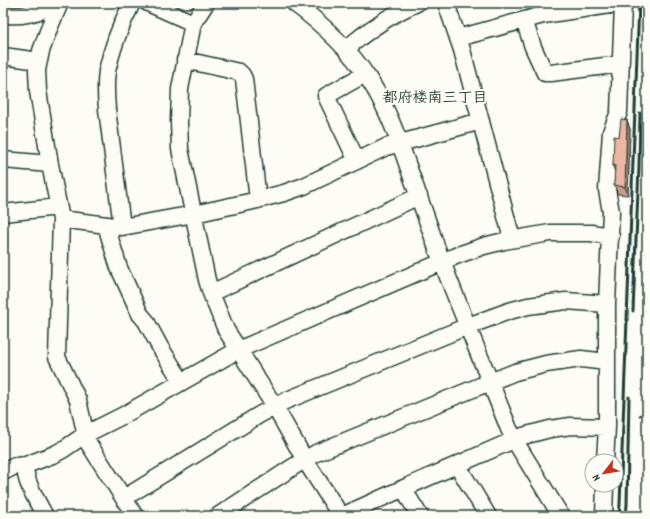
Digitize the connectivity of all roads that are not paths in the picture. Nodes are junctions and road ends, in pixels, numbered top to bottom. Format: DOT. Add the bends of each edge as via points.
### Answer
graph roads {
  1 [pos="60,3"];
  2 [pos="132,3"];
  3 [pos="148,3"];
  4 [pos="206,3"];
  5 [pos="294,3"];
  6 [pos="417,3"];
  7 [pos="446,3"];
  8 [pos="623,3"];
  9 [pos="559,8"];
  10 [pos="7,15"];
  11 [pos="524,20"];
  12 [pos="194,23"];
  13 [pos="458,38"];
  14 [pos="346,49"];
  15 [pos="3,56"];
  16 [pos="185,60"];
  17 [pos="39,61"];
  18 [pos="620,64"];
  19 [pos="366,74"];
  20 [pos="481,121"];
  21 [pos="400,143"];
  22 [pos="3,160"];
  23 [pos="357,161"];
  24 [pos="50,164"];
  25 [pos="419,196"];
  26 [pos="258,200"];
  27 [pos="3,213"];
  28 [pos="60,213"];
  29 [pos="194,214"];
  30 [pos="115,226"];
  31 [pos="611,236"];
  32 [pos="512,239"];
  33 [pos="443,262"];
  34 [pos="211,293"];
  35 [pos="607,304"];
  36 [pos="468,326"];
  37 [pos="238,350"];
  38 [pos="607,362"];
  39 [pos="182,382"];
  40 [pos="490,382"];
  41 [pos="275,407"];
  42 [pos="607,427"];
  43 [pos="86,434"];
  44 [pos="514,440"];
  45 [pos="606,453"];
  46 [pos="305,460"];
  47 [pos="458,464"];
  48 [pos="26,465"];
  49 [pos="3,472"];
  50 [pos="404,488"];
  51 [pos="605,493"];
  52 [pos="124,498"];
  53 [pos="45,516"];
  54 [pos="135,516"];
  55 [pos="218,516"];
  56 [pos="341,516"];
  57 [pos="420,516"];
  58 [pos="488,516"];
  59 [pos="561,516"];
  60 [pos="604,516"];
  1 -- 10 [label="street" via="29,14"];
  1 -- 17 [label="street"];
  2 -- 30 [label="street" via="116,40 107,72 106,93"];
  3 -- 12 [label="street"];
  4 -- 12 [label="street"];
  5 -- 14 [label="street"];
  6 -- 14 [label="street" via="369,30"];
  7 -- 13 [label="street"];
  8 -- 9 [label="street"];
  8 -- 18 [label="street"];
  9 -- 11 [label="street"];
  11 -- 13 [label="street"];
  11 -- 18 [label="street" via="545,73"];
  12 -- 16 [label="street"];
  13 -- 20 [label="street"];
  14 -- 19 [label="street"];
  15 -- 17 [label="street"];
  16 -- 26 [label="street" via="239,72 242,75"];
  16 -- 29 [label="street" via="180,89 180,148"];
  17 -- 24 [label="street" via="38,91"];
  18 -- 31 [label="street" via="619,112 611,132 607,190 612,212"];
  19 -- 21 [label="street" via="382,100"];
  19 -- 23 [label="street" via="326,96"];
  20 -- 21 [label="street"];
  20 -- 32 [label="street"];
  21 -- 23 [label="street"];
  21 -- 25 [label="street"];
  22 -- 24 [label="street"];
  23 -- 26 [label="street" via="304,186"];
  24 -- 28 [label="street"];
  25 -- 33 [label="street"];
  25 -- 34 [label="street"];
  26 -- 29 [label="street"];
  27 -- 28 [label="street"];
  28 -- 30 [label="street"];
  28 -- 43 [label="street" via="57,357 78,400"];
  29 -- 30 [label="street"];
  29 -- 34 [label="street"];
  30 -- 39 [label="street" via="108,232 119,268 140,314"];
  31 -- 32 [label="street" via="591,233 550,233"];
  31 -- 35 [label="street"];
  32 -- 33 [label="street" via="484,246"];
  33 -- 36 [label="street"];
  33 -- 37 [label="street"];
  34 -- 37 [label="street" via="226,330"];
  35 -- 36 [label="street" via="566,301 528,306"];
  35 -- 38 [label="street"];
  36 -- 40 [label="street"];
  36 -- 41 [label="street"];
  37 -- 39 [label="street"];
  37 -- 41 [label="street"];
  38 -- 40 [label="street" via="581,359 546,364"];
  38 -- 42 [label="street"];
  39 -- 43 [label="street"];
  40 -- 44 [label="street"];
  40 -- 46 [label="street" via="316,453"];
  41 -- 46 [label="street"];
  41 -- 52 [label="street"];
  42 -- 44 [label="street" via="571,426 550,429"];
  42 -- 45 [label="street"];
  43 -- 48 [label="street" via="55,454"];
  43 -- 52 [label="street" via="87,441"];
  44 -- 47 [label="street"];
  44 -- 59 [label="street"];
  46 -- 55 [label="street"];
  46 -- 56 [label="street"];
  47 -- 50 [label="street"];
  47 -- 58 [label="street"];
  48 -- 49 [label="street" via="15,466"];
  48 -- 53 [label="street" via="27,477"];
  50 -- 56 [label="street"];
  50 -- 57 [label="street"];
  51 -- 60 [label="street"];
  52 -- 54 [label="street"];
}
